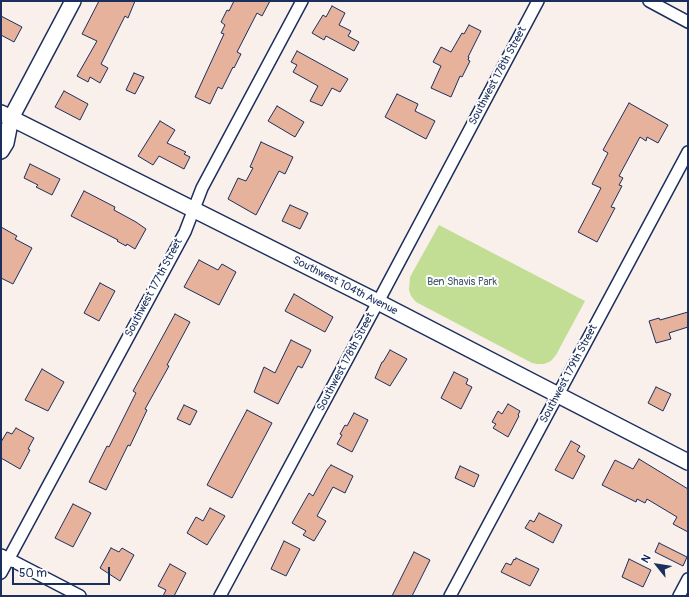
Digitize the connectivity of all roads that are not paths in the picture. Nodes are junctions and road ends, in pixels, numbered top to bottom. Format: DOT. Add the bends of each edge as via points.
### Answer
graph roads {
  1 [pos="73,1"];
  2 [pos="302,1"];
  3 [pos="538,1"];
  4 [pos="649,1"];
  5 [pos="688,22"];
  6 [pos="4,119"];
  7 [pos="1,151"];
  8 [pos="688,152"];
  9 [pos="194,209"];
  10 [pos="378,302"];
  11 [pos="557,395"];
  12 [pos="688,462"];
  13 [pos="5,557"];
  14 [pos="1,573"];
  15 [pos="688,579"];
  16 [pos="80,596"];
  17 [pos="220,596"];
  18 [pos="450,596"];
  19 [pos="679,596"];
  1 -- 6 [label="street"];
  2 -- 9 [label="street, Southwest 177th Street" via="202,188"];
  3 -- 10 [label="street, Southwest 178th Street"];
  4 -- 5 [label="street"];
  6 -- 7 [label="street" via="6,143"];
  6 -- 9 [label="street, Southwest 104th Avenue"];
  8 -- 11 [label="street, Southwest 179th Street"];
  9 -- 10 [label="street, Southwest 104th Avenue"];
  9 -- 13 [label="street, Southwest 177th Street" via="184,232"];
  10 -- 11 [label="street, Southwest 104th Avenue"];
  10 -- 17 [label="street, Southwest 178th Street"];
  11 -- 12 [label="street, Southwest 104th Avenue"];
  11 -- 18 [label="street, Southwest 179th Street"];
  13 -- 14 [label="street, Southwest 177th Street"];
  13 -- 16 [label="street"];
  15 -- 19 [label="street"];
}
